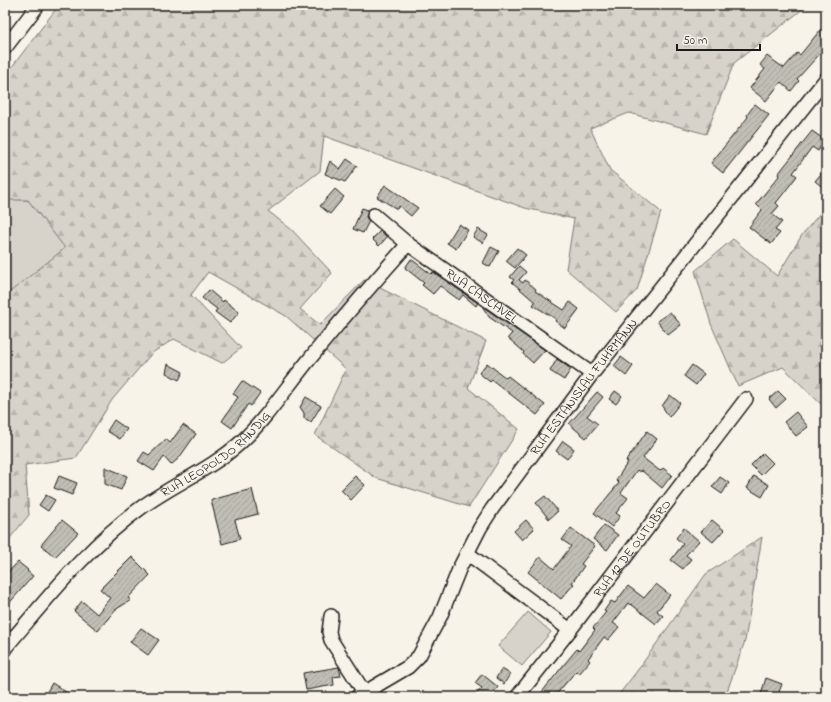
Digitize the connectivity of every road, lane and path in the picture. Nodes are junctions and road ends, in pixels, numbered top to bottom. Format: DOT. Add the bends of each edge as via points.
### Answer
graph roads {
  1 [pos="38,5"];
  2 [pos="5,48"];
  3 [pos="826,79"];
  4 [pos="374,215"];
  5 [pos="408,244"];
  6 [pos="592,374"];
  7 [pos="746,399"];
  8 [pos="467,553"];
  9 [pos="331,616"];
  10 [pos="570,630"];
  11 [pos="5,648"];
  12 [pos="361,694"];
  13 [pos="517,697"];
  1 -- 2 [label="street"];
  3 -- 6 [label="street, RUA ESTANISLAU FUHRMANN"];
  4 -- 5 [label="street, RUA CASCAVEL"];
  5 -- 6 [label="street, RUA CASCAVEL"];
  5 -- 11 [label="street, RUA LEOPOLDO RANDIG" via="308,361 257,426 222,458 158,497 114,529 76,565"];
  6 -- 8 [label="street, RUA ESTANISLAU FUHRMANN" via="492,509"];
  7 -- 10 [label="street, RUA 12 DE OUTUBRO"];
  8 -- 10 [label="street"];
  8 -- 12 [label="street, RUA ESTANISLAU FUHRMANN" via="440,617 419,656 408,666"];
  9 -- 12 [label="street" via="331,640"];
  10 -- 13 [label="street, RUA 12 DE OUTUBRO"];
}
